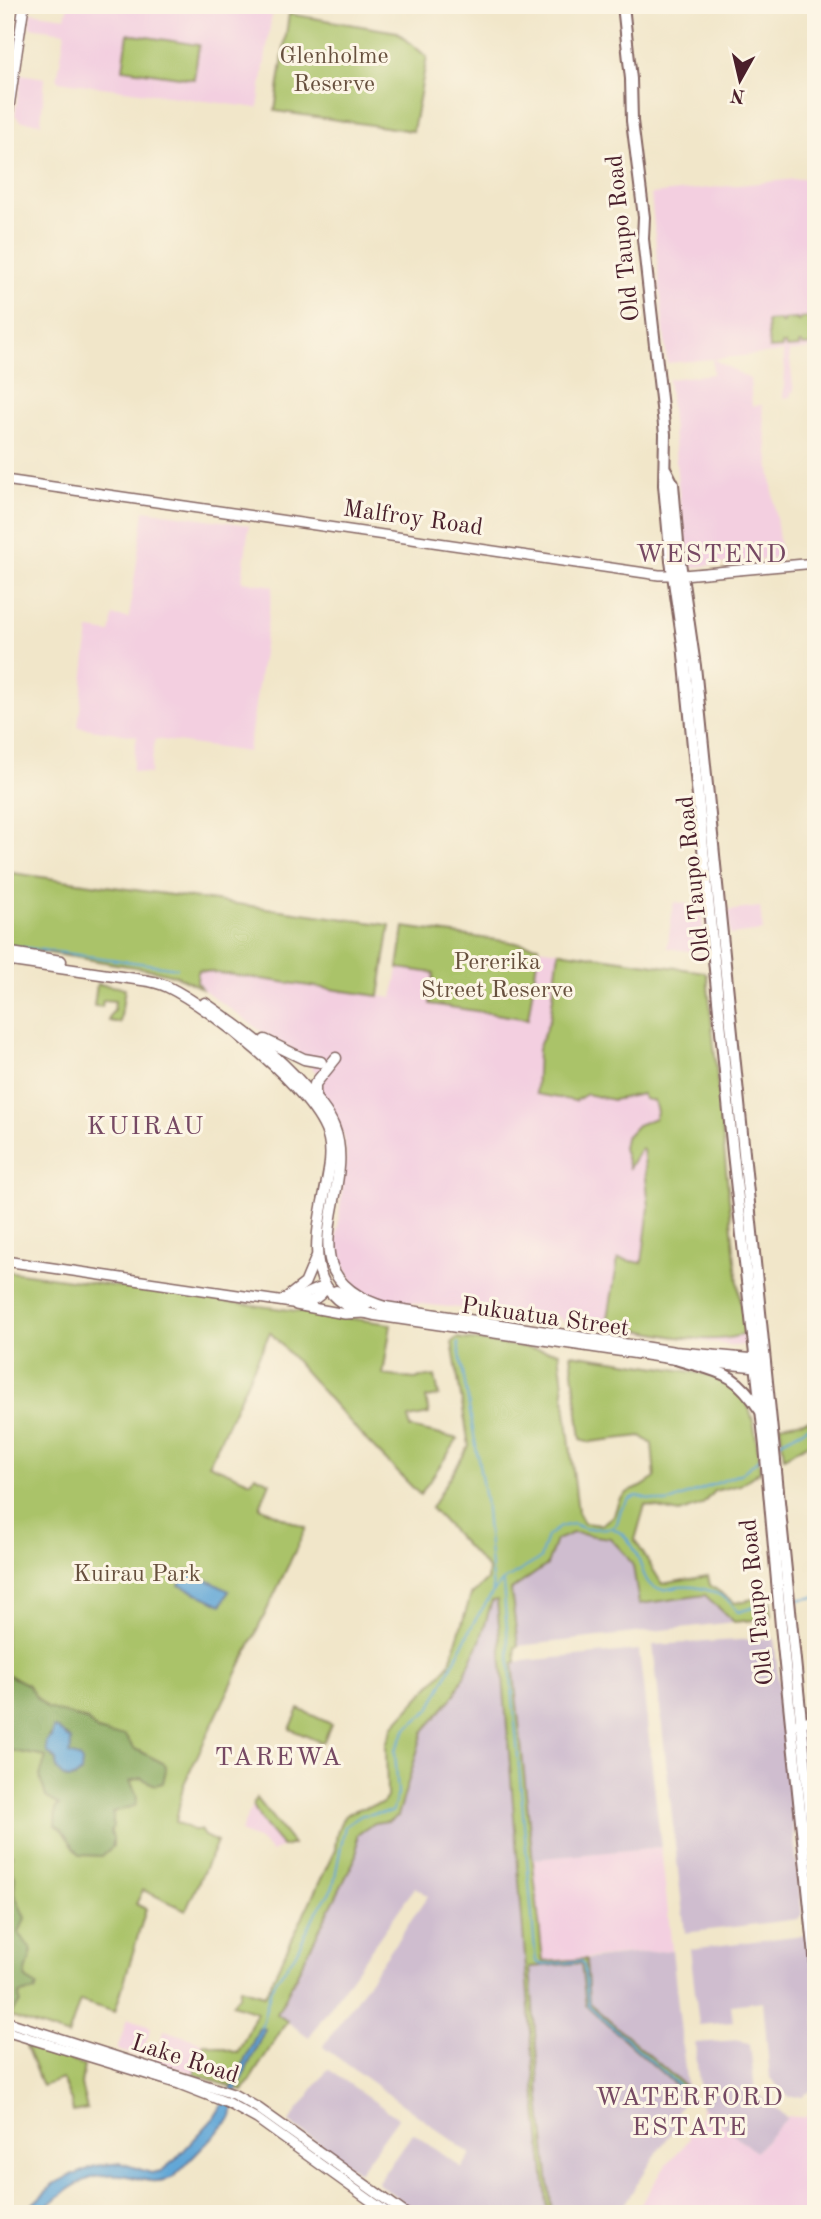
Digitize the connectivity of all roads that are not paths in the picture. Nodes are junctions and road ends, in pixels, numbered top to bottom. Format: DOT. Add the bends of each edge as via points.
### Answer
graph roads {
  1 [pos="24,5"];
  2 [pos="623,5"];
  3 [pos="5,134"];
  4 [pos="6,480"];
  5 [pos="816,563"];
  6 [pos="678,575"];
  7 [pos="707,838"];
  8 [pos="5,952"];
  9 [pos="5,960"];
  10 [pos="249,1033"];
  11 [pos="336,1058"];
  12 [pos="321,1062"];
  13 [pos="315,1098"];
  14 [pos="741,1124"];
  15 [pos="733,1153"];
  16 [pos="745,1161"];
  17 [pos="737,1190"];
  18 [pos="741,1234"];
  19 [pos="328,1246"];
  20 [pos="316,1257"];
  21 [pos="5,1261"];
  22 [pos="326,1287"];
  23 [pos="758,1289"];
  24 [pos="288,1302"];
  25 [pos="388,1308"];
  26 [pos="367,1313"];
  27 [pos="676,1359"];
  28 [pos="761,1364"];
  29 [pos="761,1412"];
  30 [pos="769,1443"];
  31 [pos="816,1718"];
  32 [pos="797,1724"];
  33 [pos="816,1869"];
  34 [pos="816,1966"];
  35 [pos="5,2021"];
  36 [pos="5,2031"];
  37 [pos="389,2214"];
  38 [pos="406,2214"];
  1 -- 3 [label="main road"];
  2 -- 6 [label="highway, Old Taupo Road" via="665,468 673,484"];
  4 -- 6 [label="main road, Malfroy Road"];
  5 -- 6 [label="main road, Malfroy Road"];
  6 -- 7 [label="highway, Old Taupo Road" via="695,666"];
  7 -- 14 [label="highway, Old Taupo Road"];
  7 -- 15 [label="highway, Old Taupo Road"];
  8 -- 10 [label="main road" via="156,976 188,991"];
  9 -- 20 [label="main road" via="162,985 226,1026 291,1083 323,1124 331,1150"];
  10 -- 12 [label="main road" via="304,1059"];
  10 -- 13 [label="main road"];
  11 -- 13 [label="main road" via="315,1084"];
  13 -- 19 [label="main road" via="330,1118 339,1152"];
  14 -- 15 [label="highway" via="738,1149"];
  14 -- 16 [label="highway, Old Taupo Road"];
  15 -- 17 [label="highway, Old Taupo Road"];
  16 -- 17 [label="highway" via="739,1164"];
  16 -- 23 [label="highway, Old Taupo Road"];
  17 -- 18 [label="highway, Old Taupo Road"];
  18 -- 23 [label="highway, Old Taupo Road" via="751,1282"];
  18 -- 28 [label="highway, Old Taupo Road"];
  19 -- 22 [label="main road"];
  19 -- 25 [label="main road" via="333,1266 347,1287"];
  20 -- 22 [label="main road"];
  20 -- 24 [label="main road" via="305,1283"];
  21 -- 24 [label="main road"];
  22 -- 24 [label="main road"];
  22 -- 25 [label="main road" via="357,1303"];
  22 -- 26 [label="main road, Pukuatua Street" via="345,1306"];
  23 -- 28 [label="highway, Old Taupo Road"];
  24 -- 26 [label="main road" via="332,1312"];
  25 -- 28 [label="main road, Pukuatua Street"];
  26 -- 27 [label="main road, Pukuatua Street"];
  27 -- 28 [label="main road, Pukuatua Street"];
  27 -- 29 [label="highway" via="733,1378"];
  28 -- 29 [label="highway, Old Taupo Road"];
  28 -- 30 [label="highway, Old Taupo Road"];
  29 -- 30 [label="highway, Old Taupo Road"];
  30 -- 32 [label="highway, Old Taupo Road"];
  31 -- 32 [label="main road"];
  32 -- 33 [label="highway, Old Taupo Road"];
  32 -- 34 [label="highway, Old Taupo Road"];
  35 -- 38 [label="main road, Lake Road" via="243,2099"];
  36 -- 37 [label="main road, Lake Road" via="219,2099 257,2119"];
}
